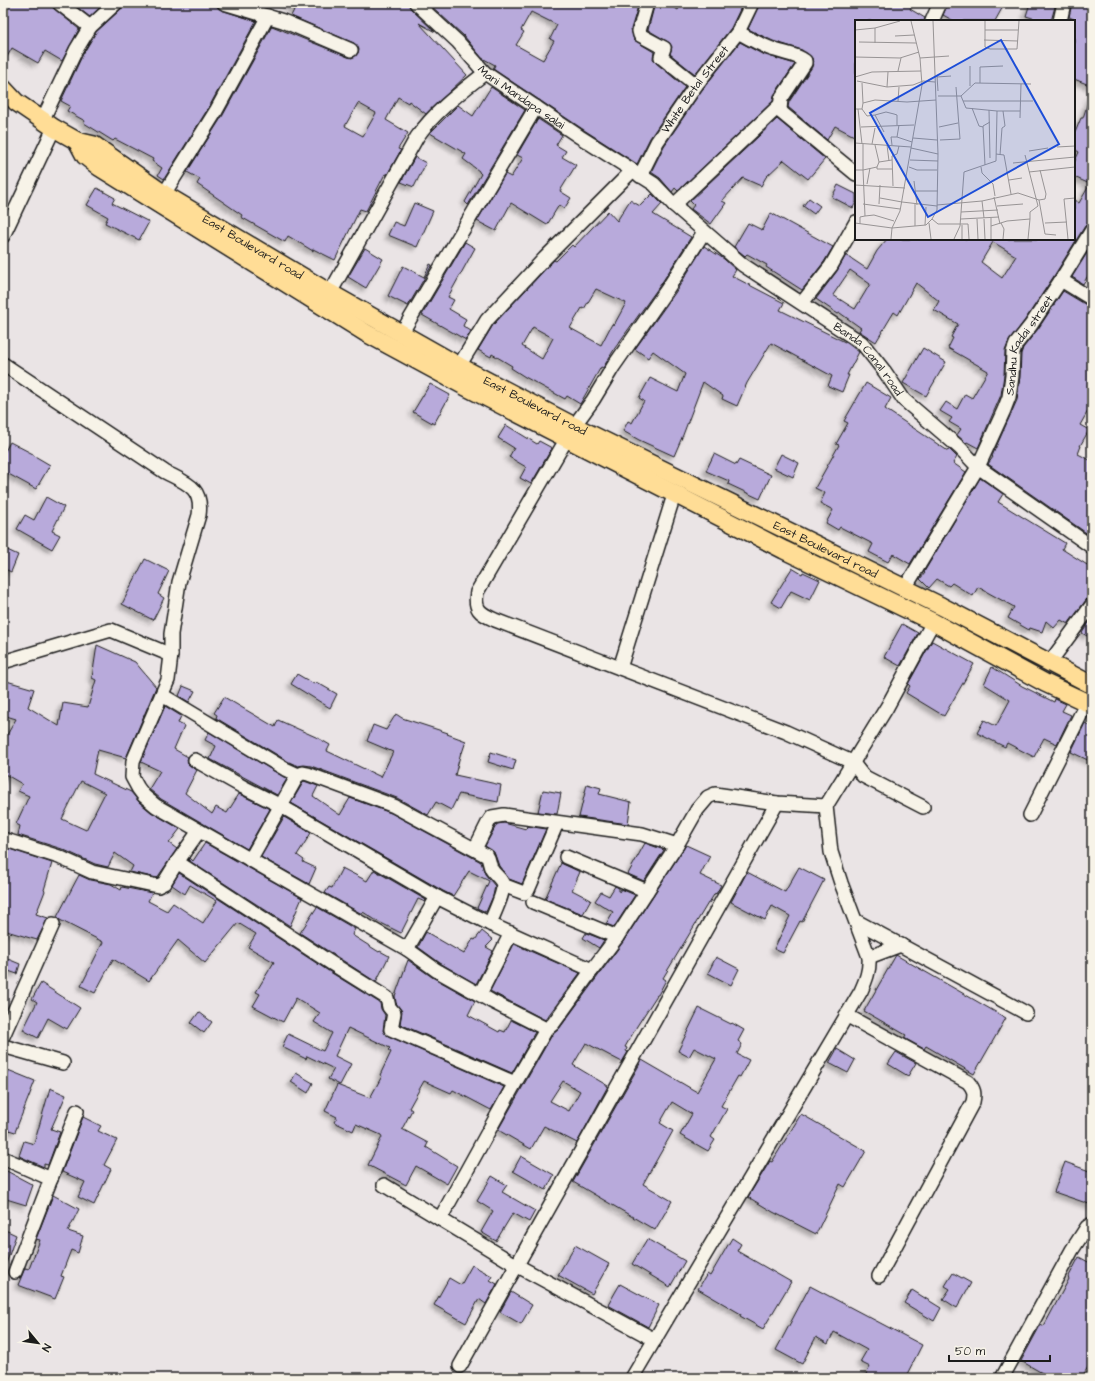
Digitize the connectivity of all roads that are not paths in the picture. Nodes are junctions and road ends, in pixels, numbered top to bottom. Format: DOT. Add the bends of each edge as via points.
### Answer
graph roads {
  1 [pos="59,3"];
  2 [pos="116,3"];
  3 [pos="224,3"];
  4 [pos="416,3"];
  5 [pos="647,3"];
  6 [pos="752,3"];
  7 [pos="940,3"];
  8 [pos="1064,3"];
  9 [pos="268,16"];
  10 [pos="932,20"];
  11 [pos="1060,20"];
  12 [pos="90,28"];
  13 [pos="738,32"];
  14 [pos="351,50"];
  15 [pos="485,72"];
  16 [pos="696,85"];
  17 [pos="3,88"];
  18 [pos="780,105"];
  19 [pos="536,107"];
  20 [pos="49,123"];
  21 [pos="77,141"];
  22 [pos="855,173"];
  23 [pos="636,174"];
  24 [pos="164,194"];
  25 [pos="674,206"];
  26 [pos="855,224"];
  27 [pos="1092,230"];
  28 [pos="704,232"];
  29 [pos="3,236"];
  30 [pos="1061,280"];
  31 [pos="330,293"];
  32 [pos="1092,299"];
  33 [pos="802,303"];
  34 [pos="401,334"];
  35 [pos="3,364"];
  36 [pos="458,366"];
  37 [pos="570,433"];
  38 [pos="978,466"];
  39 [pos="674,495"];
  40 [pos="1092,547"];
  41 [pos="905,588"];
  42 [pos="1092,605"];
  43 [pos="933,622"];
  44 [pos="171,655"];
  45 [pos="3,662"];
  46 [pos="1050,662"];
  47 [pos="620,668"];
  48 [pos="1092,685"];
  49 [pos="162,695"];
  50 [pos="1089,704"];
  51 [pos="195,760"];
  52 [pos="852,762"];
  53 [pos="298,775"];
  54 [pos="777,803"];
  55 [pos="281,806"];
  56 [pos="826,806"];
  57 [pos="923,807"];
  58 [pos="1030,815"];
  59 [pos="557,823"];
  60 [pos="199,831"];
  61 [pos="3,839"];
  62 [pos="677,845"];
  63 [pos="475,849"];
  64 [pos="566,857"];
  65 [pos="250,860"];
  66 [pos="177,862"];
  67 [pos="503,885"];
  68 [pos="647,891"];
  69 [pos="438,897"];
  70 [pos="533,902"];
  71 [pos="856,921"];
  72 [pos="53,924"];
  73 [pos="490,924"];
  74 [pos="512,933"];
  75 [pos="617,937"];
  76 [pos="901,946"];
  77 [pos="407,949"];
  78 [pos="869,957"];
  79 [pos="592,970"];
  80 [pos="480,994"];
  81 [pos="1026,1013"];
  82 [pos="846,1015"];
  83 [pos="546,1028"];
  84 [pos="3,1036"];
  85 [pos="3,1046"];
  86 [pos="63,1063"];
  87 [pos="515,1083"];
  88 [pos="77,1111"];
  89 [pos="3,1158"];
  90 [pos="51,1179"];
  91 [pos="384,1185"];
  92 [pos="440,1220"];
  93 [pos="1092,1224"];
  94 [pos="516,1265"];
  95 [pos="15,1272"];
  96 [pos="880,1276"];
  97 [pos="655,1340"];
  98 [pos="460,1366"];
  99 [pos="632,1378"];
  100 [pos="1002,1378"];
  1 -- 12 [label="street"];
  2 -- 12 [label="street"];
  3 -- 9 [label="street"];
  4 -- 15 [label="street, Mani Mandapa salai" via="458,42"];
  5 -- 16 [label="street" via="640,35 664,48 661,57"];
  6 -- 13 [label="street, White Betal Street"];
  7 -- 10 [label="street"];
  8 -- 11 [label="street"];
  9 -- 14 [label="street"];
  9 -- 24 [label="street" via="216,111"];
  12 -- 20 [label="street" via="76,50"];
  13 -- 16 [label="street, White Betal Street"];
  13 -- 18 [label="street" via="766,47 805,61 781,99"];
  15 -- 19 [label="street, Mani Mandapa salai"];
  15 -- 31 [label="street" via="424,126"];
  16 -- 23 [label="street, White Betal Street"];
  17 -- 20 [label="main road, East Boulevard road" via="16,102"];
  18 -- 22 [label="street" via="782,114"];
  18 -- 25 [label="street"];
  19 -- 23 [label="street, Mani Mandapa salai"];
  19 -- 34 [label="street"];
  20 -- 21 [label="main road, East Boulevard road"];
  20 -- 29 [label="street"];
  21 -- 24 [label="main road, East Boulevard road" via="94,145"];
  21 -- 37 [label="main road" via="85,156 99,167 366,333"];
  23 -- 25 [label="street, Banda Canal road" via="654,184"];
  23 -- 36 [label="street, White Betal Street" via="545,258 487,320"];
  24 -- 31 [label="main road, East Boulevard road"];
  25 -- 28 [label="street, Banda Canal road"];
  26 -- 33 [label="street" via="831,266"];
  27 -- 30 [label="street, Sandhu Kadai street"];
  28 -- 33 [label="street, Banda Canal road" via="743,265"];
  28 -- 37 [label="street"];
  30 -- 32 [label="street"];
  30 -- 38 [label="street, Sandhu Kadai street" via="1014,348 1007,404"];
  31 -- 34 [label="main road, East Boulevard road"];
  33 -- 38 [label="street, Banda Canal road" via="862,343 904,400"];
  34 -- 36 [label="main road, East Boulevard road"];
  35 -- 44 [label="street" via="165,472 185,482 198,494 199,515 179,582 171,634"];
  36 -- 37 [label="main road, East Boulevard road"];
  37 -- 39 [label="main road"];
  37 -- 41 [label="main road, East Boulevard road"];
  37 -- 47 [label="street" via="477,592 475,602 477,609 485,616"];
  38 -- 40 [label="street, Banda Canal road"];
  38 -- 41 [label="street, Sandhu Kadai street"];
  39 -- 43 [label="main road"];
  39 -- 47 [label="street"];
  41 -- 46 [label="main road, East Boulevard road"];
  42 -- 46 [label="street"];
  43 -- 50 [label="main road"];
  43 -- 52 [label="street" via="887,706"];
  44 -- 45 [label="street" via="111,630"];
  44 -- 49 [label="street" via="168,680"];
  46 -- 48 [label="main road, East Boulevard road"];
  47 -- 52 [label="street" via="786,732"];
  49 -- 53 [label="street"];
  49 -- 60 [label="street" via="133,761 132,777 144,796 156,806"];
  50 -- 58 [label="street"];
  51 -- 55 [label="street"];
  52 -- 56 [label="street"];
  52 -- 57 [label="street" via="863,776"];
  53 -- 55 [label="street"];
  53 -- 63 [label="street" via="308,774 394,806"];
  54 -- 56 [label="street"];
  54 -- 62 [label="street" via="715,794 708,797 691,819"];
  54 -- 94 [label="street"];
  55 -- 65 [label="street"];
  55 -- 69 [label="street"];
  56 -- 71 [label="street" via="831,852"];
  59 -- 62 [label="street" via="642,834"];
  59 -- 63 [label="street" via="504,815 492,817"];
  59 -- 67 [label="street" via="528,890 524,893"];
  60 -- 65 [label="street"];
  60 -- 66 [label="street"];
  61 -- 66 [label="street" via="58,857 92,872 156,886 164,883"];
  62 -- 68 [label="street"];
  63 -- 67 [label="street" via="487,856 491,868"];
  64 -- 68 [label="street"];
  65 -- 77 [label="street"];
  66 -- 87 [label="street" via="387,998 394,1013 391,1029"];
  67 -- 73 [label="street"];
  68 -- 75 [label="street"];
  69 -- 73 [label="street"];
  69 -- 77 [label="street"];
  70 -- 75 [label="street"];
  71 -- 76 [label="street"];
  71 -- 78 [label="street"];
  72 -- 84 [label="street"];
  73 -- 74 [label="street"];
  74 -- 79 [label="street"];
  74 -- 80 [label="street"];
  75 -- 79 [label="street"];
  76 -- 78 [label="street"];
  76 -- 81 [label="street"];
  77 -- 80 [label="street" via="436,970"];
  78 -- 82 [label="street" via="867,977"];
  79 -- 83 [label="street" via="553,1024"];
  80 -- 83 [label="street"];
  82 -- 96 [label="street" via="968,1082 975,1094"];
  82 -- 97 [label="street"];
  83 -- 87 [label="street"];
  85 -- 86 [label="street"];
  87 -- 92 [label="street"];
  88 -- 90 [label="street"];
  89 -- 90 [label="street"];
  90 -- 95 [label="street"];
  91 -- 92 [label="street"];
  92 -- 94 [label="street"];
  93 -- 100 [label="street" via="1087,1227 1072,1250"];
  94 -- 97 [label="street"];
  94 -- 98 [label="street"];
  97 -- 99 [label="street"];
}
